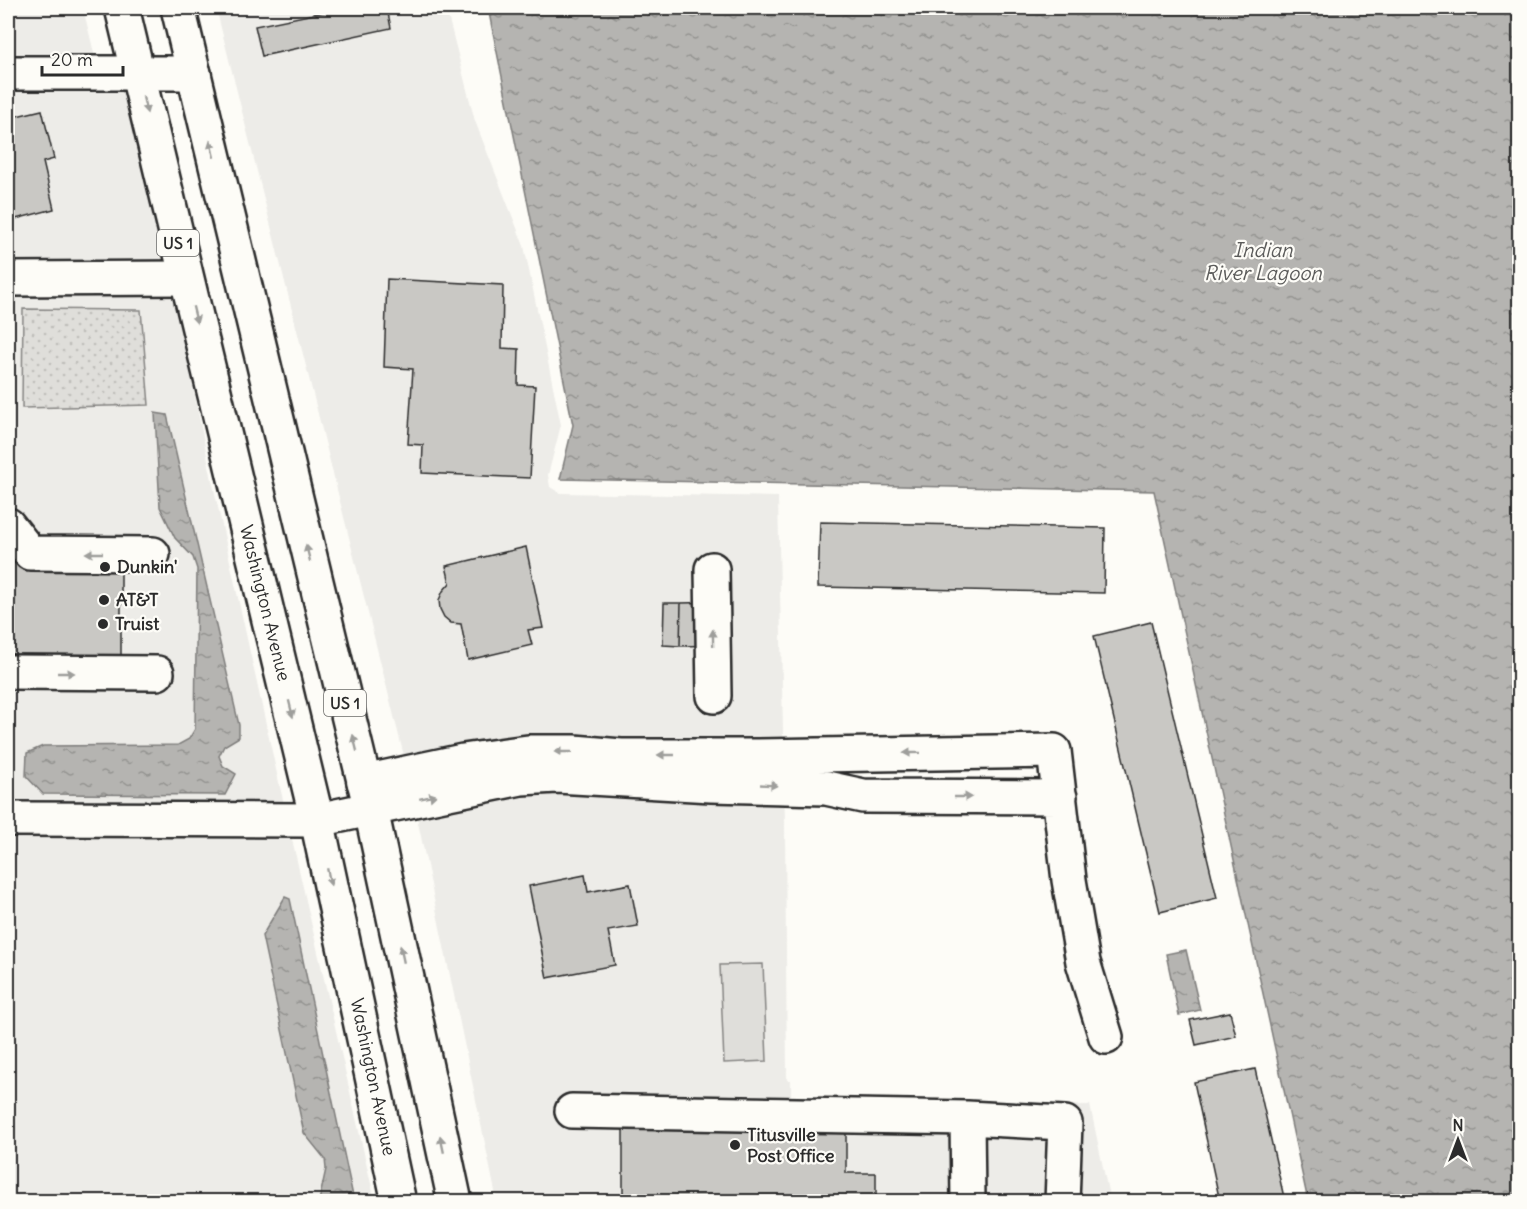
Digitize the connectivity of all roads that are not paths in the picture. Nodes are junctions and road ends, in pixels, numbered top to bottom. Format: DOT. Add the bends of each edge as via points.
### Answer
graph roads {
  1 [pos="122,8"];
  2 [pos="178,8"];
  3 [pos="8,72"];
  4 [pos="137,73"];
  5 [pos="194,73"];
  6 [pos="186,278"];
  7 [pos="8,279"];
  8 [pos="8,525"];
  9 [pos="153,554"];
  10 [pos="712,569"];
  11 [pos="8,672"];
  12 [pos="157,673"];
  13 [pos="714,696"];
  14 [pos="711,770"];
  15 [pos="368,796"];
  16 [pos="1060,797"];
  17 [pos="8,819"];
  18 [pos="317,820"];
  19 [pos="1106,1037"];
  20 [pos="572,1111"];
  21 [pos="967,1118"];
  22 [pos="399,1202"];
  23 [pos="455,1202"];
  24 [pos="968,1202"];
  25 [pos="1062,1202"];
  1 -- 4 [label="main road, Washington Avenue / US 1"];
  2 -- 5 [label="main road, US 1"];
  3 -- 4 [label="main road"];
  4 -- 5 [label="main road"];
  4 -- 6 [label="main road, Washington Avenue / US 1, one-way"];
  15 -- 5 [label="main road, US 1, one-way"];
  6 -- 7 [label="main road"];
  6 -- 18 [label="main road, Washington Avenue / US 1, one-way"];
  9 -- 8 [label="main road, one-way" via="30,553"];
  13 -- 10 [label="main road, one-way"];
  11 -- 12 [label="main road, one-way"];
  14 -- 15 [label="main road" via="622,768"];
  14 -- 16 [label="main road, one-way" via="863,796"];
  16 -- 14 [label="main road, one-way" via="1054,751"];
  15 -- 18 [label="main road"];
  23 -- 15 [label="main road, US 1, one-way"];
  16 -- 19 [label="main road" via="1083,962"];
  17 -- 18 [label="main road"];
  18 -- 22 [label="main road, Washington Avenue / US 1, one-way"];
  20 -- 21 [label="main road"];
  21 -- 24 [label="main road"];
  21 -- 25 [label="main road" via="1065,1123"];
}
